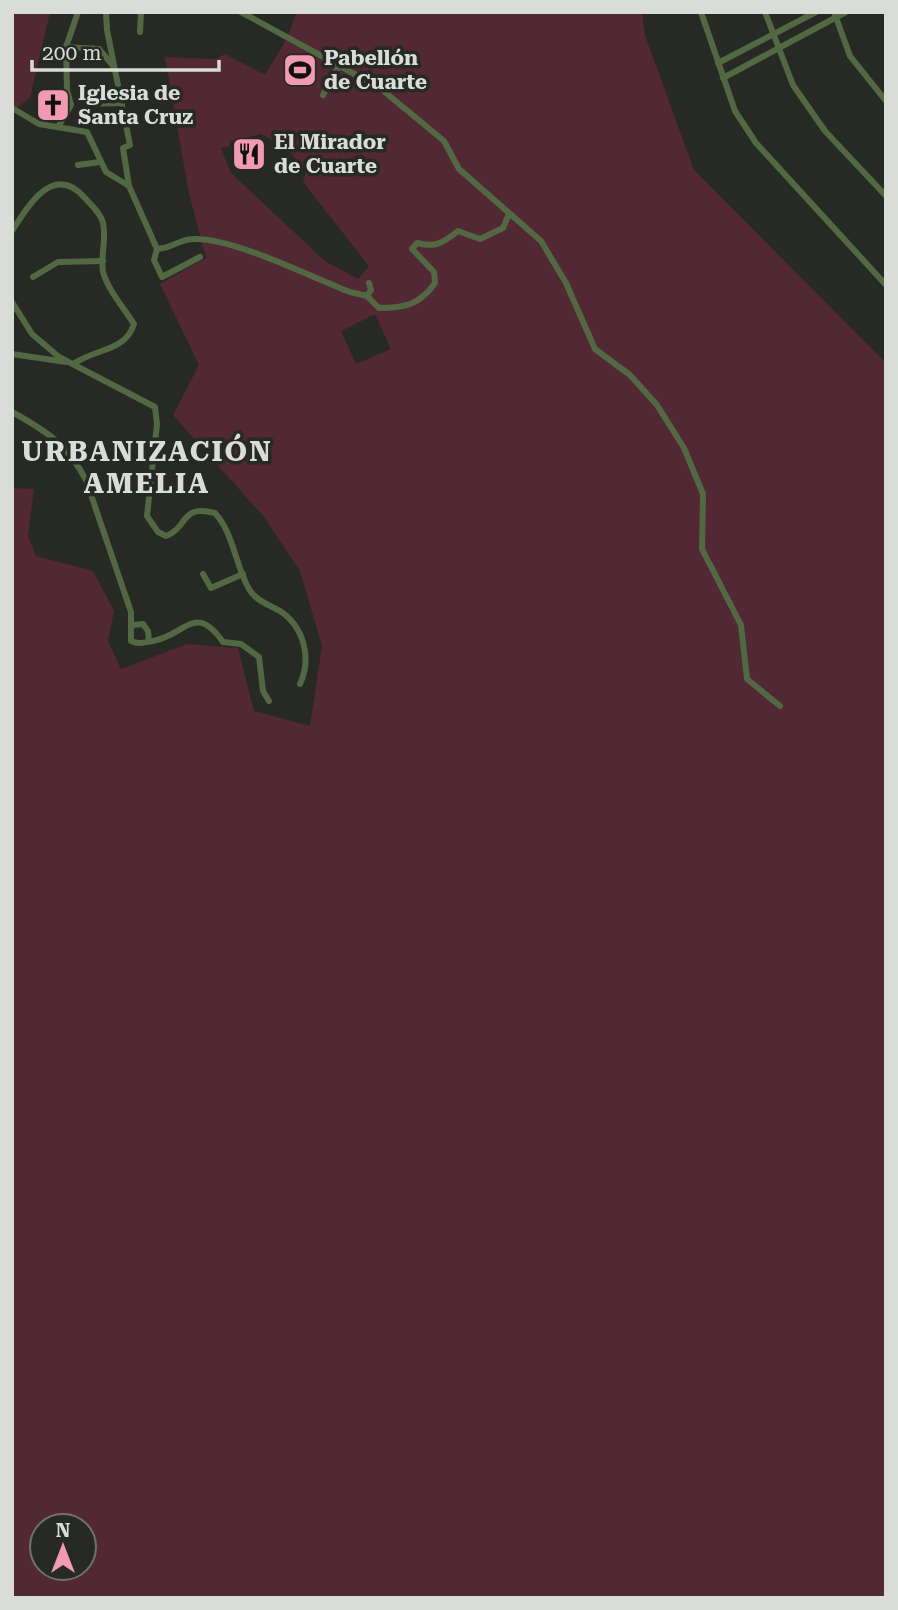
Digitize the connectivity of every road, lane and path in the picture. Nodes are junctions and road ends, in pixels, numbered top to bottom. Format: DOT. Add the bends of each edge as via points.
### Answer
graph roads {
  1 [pos="78,12"];
  2 [pos="106,12"];
  3 [pos="141,12"];
  4 [pos="241,12"];
  5 [pos="701,12"];
  6 [pos="765,12"];
  7 [pos="816,12"];
  8 [pos="846,12"];
  9 [pos="835,15"];
  10 [pos="140,32"];
  11 [pos="773,34"];
  12 [pos="66,47"];
  13 [pos="779,50"];
  14 [pos="340,64"];
  15 [pos="718,64"];
  16 [pos="114,67"];
  17 [pos="723,78"];
  18 [pos="323,95"];
  19 [pos="886,101"];
  20 [pos="121,103"];
  21 [pos="87,104"];
  22 [pos="12,108"];
  23 [pos="58,127"];
  24 [pos="100,162"];
  25 [pos="78,165"];
  26 [pos="129,186"];
  27 [pos="886,196"];
  28 [pos="509,214"];
  29 [pos="12,231"];
  30 [pos="157,249"];
  31 [pos="200,257"];
  32 [pos="103,261"];
  33 [pos="33,276"];
  34 [pos="369,283"];
  35 [pos="886,285"];
  36 [pos="367,296"];
  37 [pos="12,302"];
  38 [pos="12,354"];
  39 [pos="75,363"];
  40 [pos="12,412"];
  41 [pos="203,574"];
  42 [pos="243,574"];
  43 [pos="132,625"];
  44 [pos="149,641"];
  45 [pos="300,684"];
  46 [pos="269,701"];
  47 [pos="780,706"];
  1 -- 12 [label="street"];
  2 -- 16 [label="street"];
  3 -- 10 [label="street"];
  4 -- 14 [label="street"];
  5 -- 15 [label="street"];
  6 -- 11 [label="street"];
  7 -- 11 [label="street"];
  8 -- 9 [label="street"];
  9 -- 13 [label="street"];
  9 -- 19 [label="street" via="850,55"];
  11 -- 13 [label="street"];
  11 -- 15 [label="street"];
  12 -- 16 [label="street" via="99,49"];
  12 -- 23 [label="street" via="71,105"];
  13 -- 17 [label="street"];
  13 -- 27 [label="street" via="793,85 825,131"];
  14 -- 18 [label="street"];
  14 -- 28 [label="street" via="380,88 444,141 459,169"];
  15 -- 17 [label="street"];
  16 -- 20 [label="street"];
  17 -- 35 [label="street" via="735,111 756,143"];
  20 -- 21 [label="street"];
  20 -- 26 [label="street" via="130,145 123,148"];
  22 -- 23 [label="street" via="39,124"];
  23 -- 24 [label="street" via="87,132"];
  24 -- 25 [label="street"];
  24 -- 26 [label="street" via="106,172"];
  26 -- 30 [label="street"];
  28 -- 36 [label="street" via="503,228 480,239 458,231 442,244 429,247 417,243 412,249 434,272 435,283 428,294 407,308 379,308"];
  28 -- 47 [label="street" via="541,242 566,283 595,349 630,375 657,405 684,448 703,494 702,549 741,625 747,678"];
  29 -- 32 [label="street" via="33,199 52,187 75,187 101,215"];
  30 -- 31 [label="street" via="154,260 162,277"];
  30 -- 36 [label="street" via="170,249 187,240 209,240"];
  32 -- 33 [label="street" via="58,262"];
  32 -- 39 [label="street" via="108,284 134,324 131,335 117,346"];
  34 -- 36 [label="street"];
  37 -- 39 [label="street" via="43,345"];
  38 -- 39 [label="street"];
  39 -- 42 [label="street" via="155,407 147,516 158,533 173,533 187,514 197,510 215,513"];
  40 -- 43 [label="street" via="47,431 76,462"];
  41 -- 42 [label="street" via="211,588"];
  42 -- 45 [label="street" via="251,592 297,628 306,661"];
  43 -- 44 [label="street" via="143,624"];
  43 -- 44 [label="street" via="131,641"];
  44 -- 46 [label="street" via="199,621 210,625 223,642 241,645 259,657 263,691"];
}
